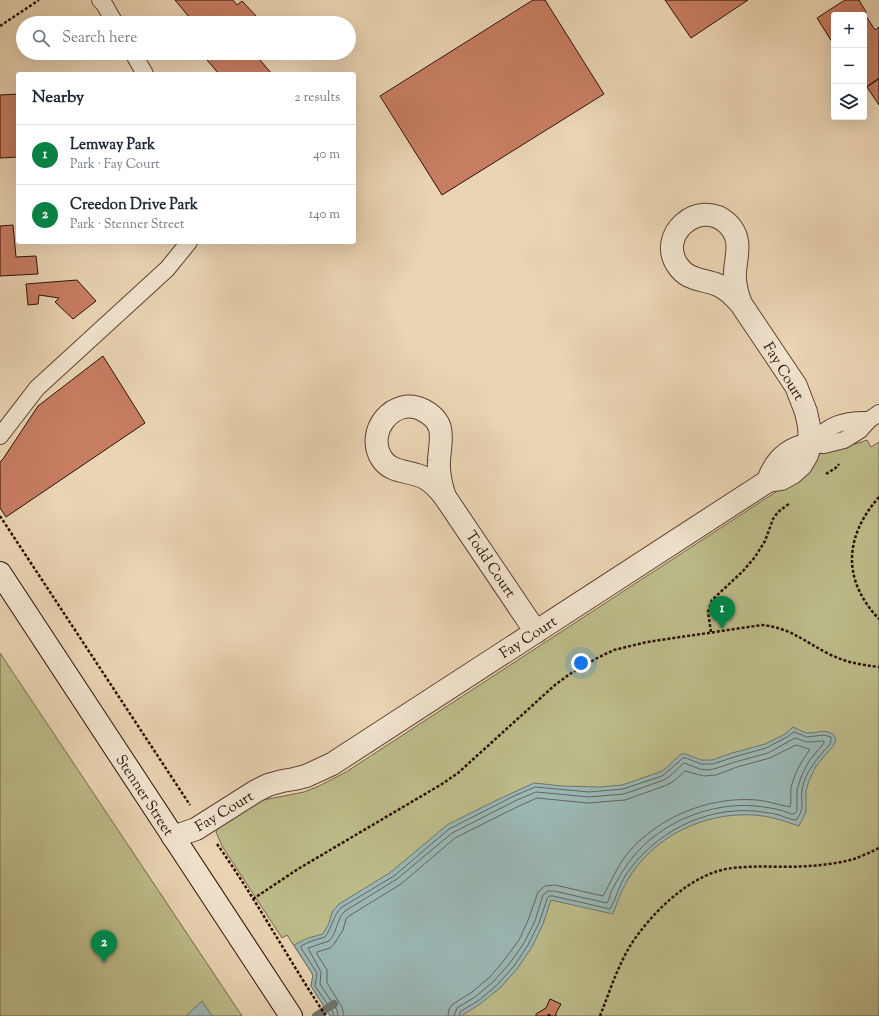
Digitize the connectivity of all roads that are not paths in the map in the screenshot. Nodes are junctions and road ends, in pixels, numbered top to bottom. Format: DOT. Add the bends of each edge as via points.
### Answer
graph roads {
  1 [pos="104,1"];
  2 [pos="112,16"];
  3 [pos="137,60"];
  4 [pos="144,72"];
  5 [pos="187,244"];
  6 [pos="742,304"];
  7 [pos="874,417"];
  8 [pos="0,436"];
  9 [pos="810,444"];
  10 [pos="445,497"];
  11 [pos="0,573"];
  12 [pos="536,632"];
  13 [pos="173,836"];
  14 [pos="290,1016"];
  1 -- 2 [label="lane"];
  3 -- 4 [label="lane"];
  5 -- 8 [label="lane" via="168,269 37,388"];
  6 -- 9 [label="street, Fay Court" via="796,386 806,412"];
  7 -- 9 [label="lane" via="834,425"];
  7 -- 9 [label="lane" via="844,440 824,445"];
  9 -- 12 [label="street, Fay Court" via="784,455 771,472 768,482"];
  10 -- 12 [label="street, Todd Court"];
  11 -- 13 [label="street, Stenner Street"];
  12 -- 13 [label="street, Fay Court" via="332,764 294,780 252,781 241,786 199,819 189,818"];
  13 -- 14 [label="street, Stenner Street"];
}
